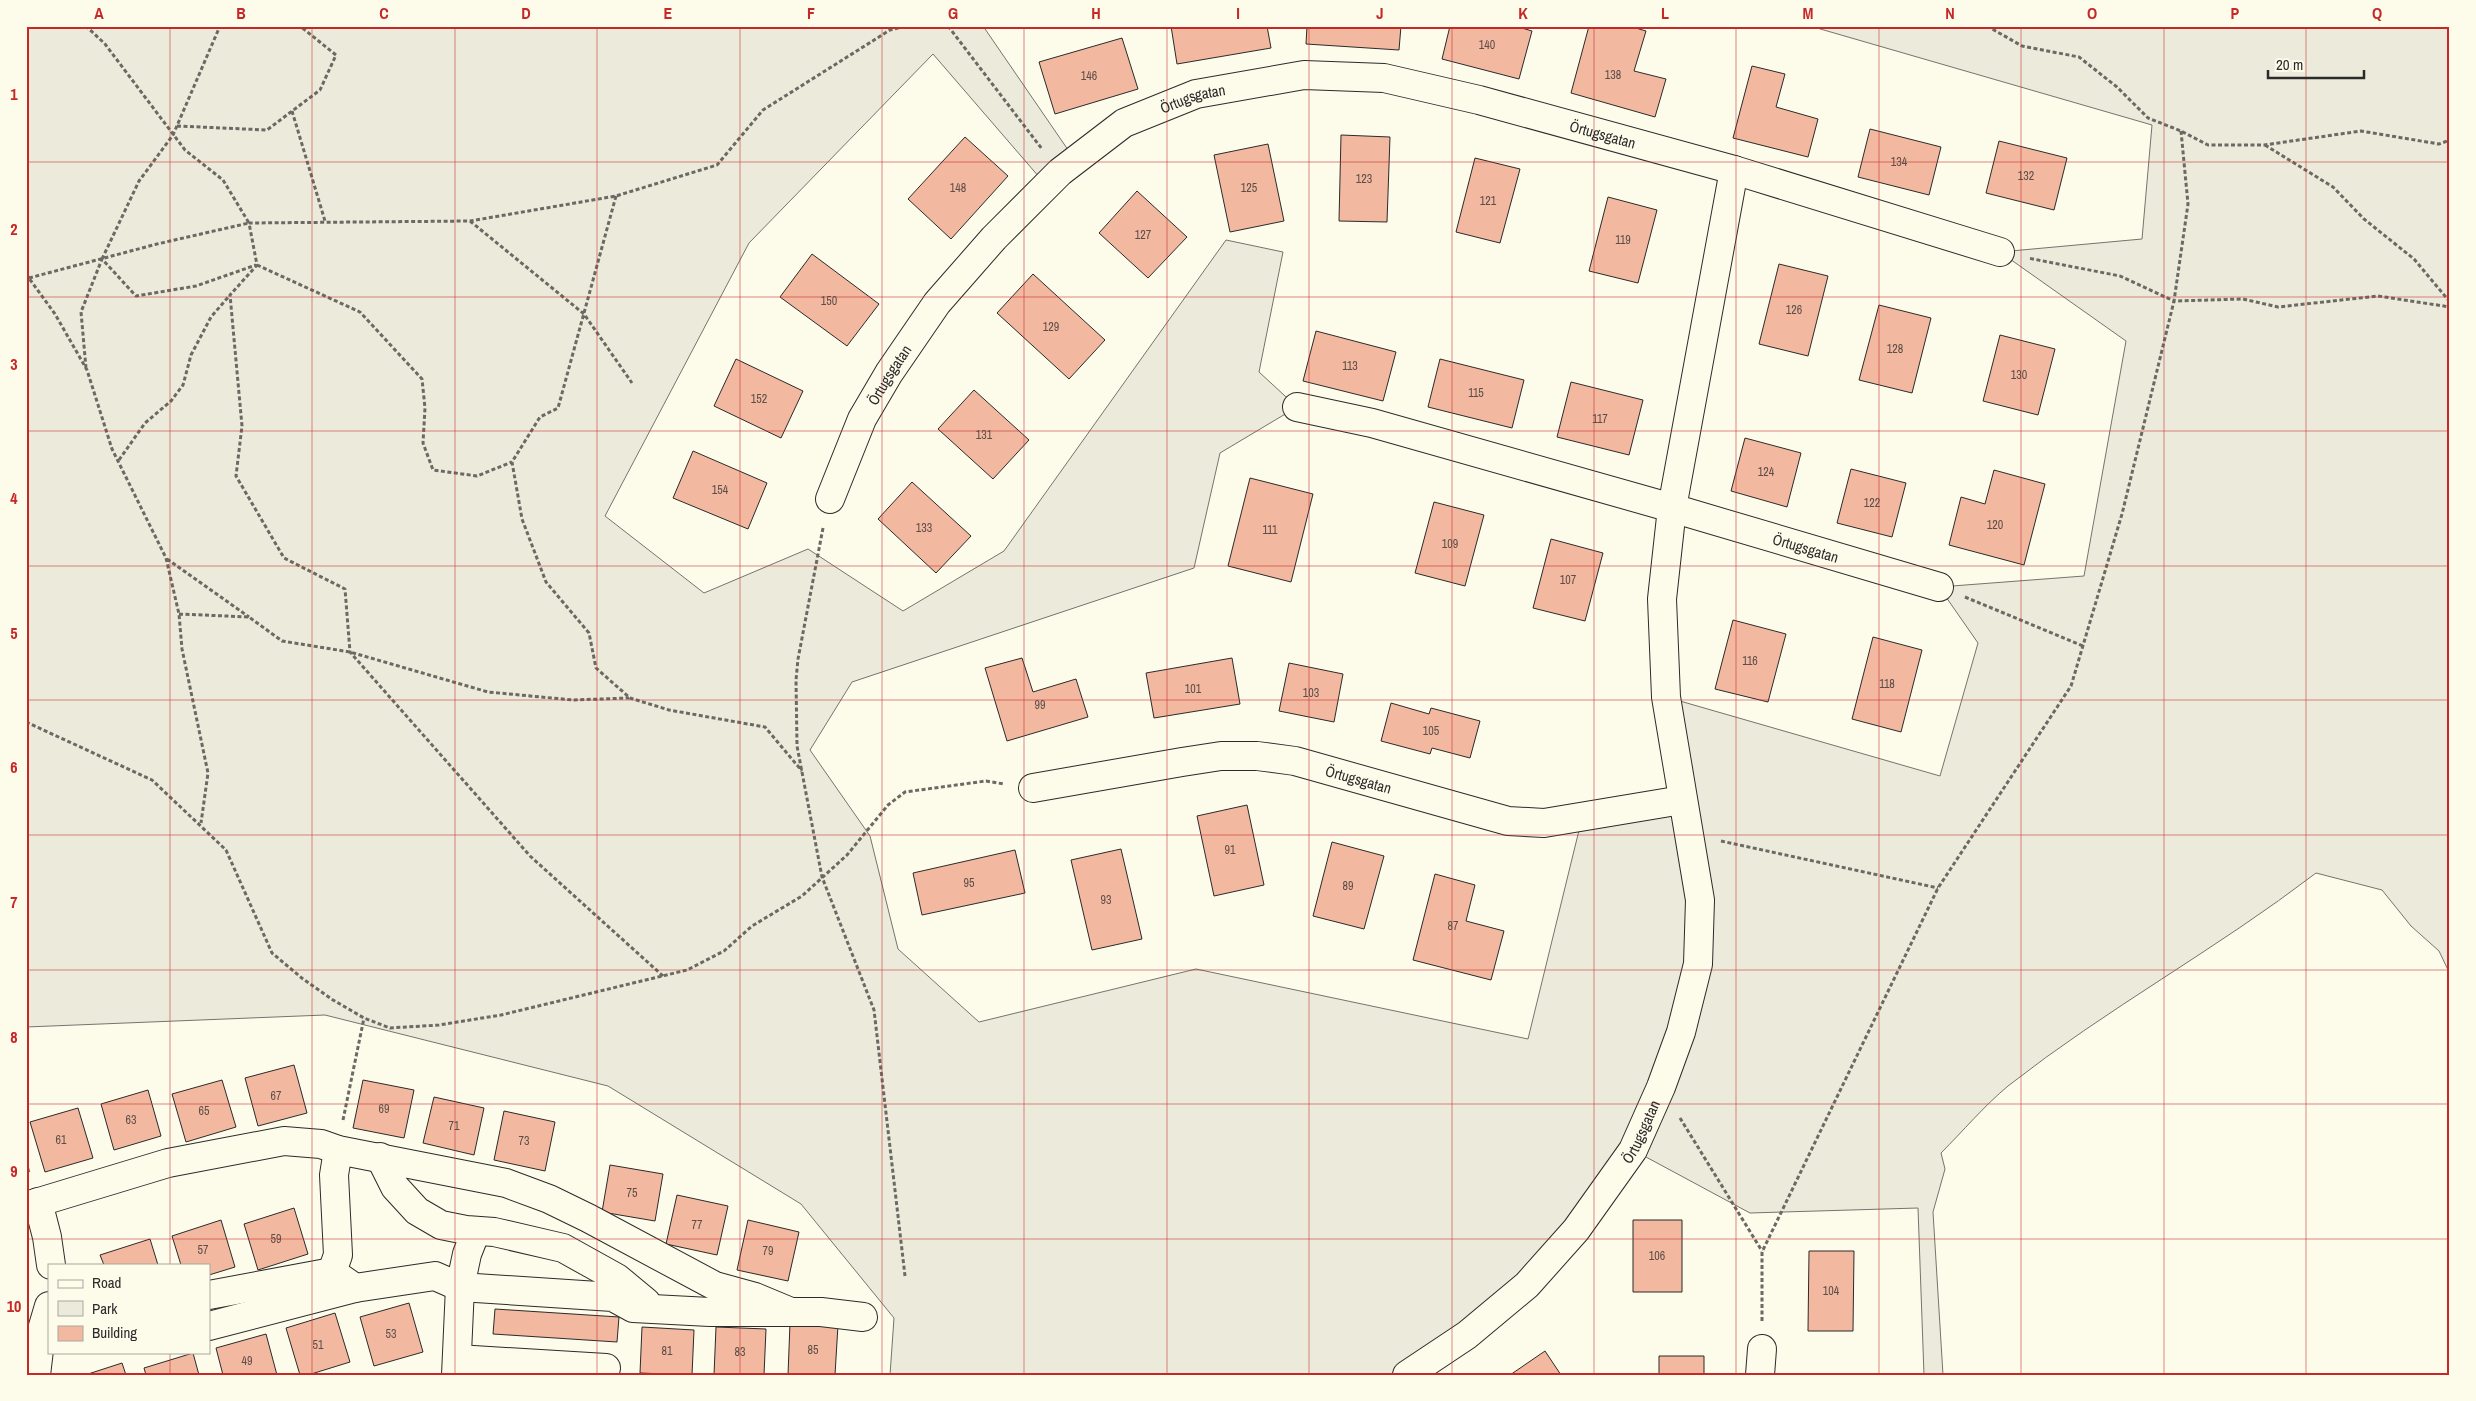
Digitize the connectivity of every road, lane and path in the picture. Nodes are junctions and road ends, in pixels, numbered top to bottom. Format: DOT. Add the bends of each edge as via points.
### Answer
graph roads {
  1 [pos="86,26"];
  2 [pos="220,26"];
  3 [pos="300,26"];
  4 [pos="906,26"];
  5 [pos="948,26"];
  6 [pos="1987,26"];
  7 [pos="292,111"];
  8 [pos="177,126"];
  9 [pos="2181,131"];
  10 [pos="173,135"];
  11 [pos="2450,140"];
  12 [pos="2264,145"];
  13 [pos="1734,170"];
  14 [pos="1060,172"];
  15 [pos="616,196"];
  16 [pos="325,221"];
  17 [pos="470,221"];
  18 [pos="249,223"];
  19 [pos="2000,252"];
  20 [pos="102,259"];
  21 [pos="257,265"];
  22 [pos="26,274"];
  23 [pos="29,278"];
  24 [pos="230,295"];
  25 [pos="2174,301"];
  26 [pos="2450,302"];
  27 [pos="2450,307"];
  28 [pos="584,314"];
  29 [pos="86,370"];
  30 [pos="632,383"];
  31 [pos="1296,407"];
  32 [pos="119,460"];
  33 [pos="512,462"];
  34 [pos="830,499"];
  35 [pos="1672,508"];
  36 [pos="166,558"];
  37 [pos="1940,587"];
  38 [pos="179,614"];
  39 [pos="249,617"];
  40 [pos="2083,646"];
  41 [pos="350,652"];
  42 [pos="630,698"];
  43 [pos="26,722"];
  44 [pos="802,772"];
  45 [pos="1033,788"];
  46 [pos="1682,800"];
  47 [pos="201,824"];
  48 [pos="1688,834"];
  49 [pos="822,878"];
  50 [pos="1938,888"];
  51 [pos="663,976"];
  52 [pos="364,1018"];
  53 [pos="1661,1087"];
  54 [pos="338,1150"];
  55 [pos="380,1156"];
  56 [pos="32,1204"];
  57 [pos="476,1231"];
  58 [pos="1762,1252"];
  59 [pos="51,1264"];
  60 [pos="332,1272"];
  61 [pos="905,1276"];
  62 [pos="460,1287"];
  63 [pos="356,1288"];
  64 [pos="210,1295"];
  65 [pos="656,1309"];
  66 [pos="48,1312"];
  67 [pos="791,1312"];
  68 [pos="863,1317"];
  69 [pos="210,1326"];
  70 [pos="1761,1362"];
  71 [pos="40,1363"];
  72 [pos="456,1367"];
  73 [pos="606,1368"];
  74 [pos="1408,1375"];
  1 -- 10 [label="path" via="106,44"];
  2 -- 8 [label="path"];
  3 -- 7 [label="path" via="336,55 320,90"];
  4 -- 15 [label="path" via="890,30 763,110 717,165"];
  5 -- 14 [label="path"];
  6 -- 9 [label="path" via="2022,46 2079,58 2117,87 2148,118"];
  7 -- 8 [label="path" via="267,130"];
  7 -- 16 [label="path"];
  8 -- 10 [label="path"];
  9 -- 12 [label="path" via="2208,145"];
  9 -- 25 [label="path" via="2188,204"];
  10 -- 18 [label="path" via="185,150 223,180"];
  10 -- 20 [label="path" via="139,181"];
  11 -- 12 [label="path" via="2438,144 2361,132"];
  12 -- 26 [label="path" via="2333,187 2364,219 2414,259"];
  13 -- 14 [label="street, Örtugsgatan" via="1480,100 1384,78 1304,75 1187,97 1124,123"];
  13 -- 19 [label="street, Örtugsgatan"];
  13 -- 35 [label="street, Örtugsgatan"];
  14 -- 34 [label="street, Örtugsgatan" via="994,238 937,303 862,419"];
  15 -- 17 [label="path"];
  15 -- 28 [label="path"];
  16 -- 17 [label="path"];
  16 -- 18 [label="path"];
  17 -- 28 [label="path"];
  18 -- 20 [label="path"];
  18 -- 21 [label="path"];
  19 -- 25 [label="path" via="2120,276"];
  20 -- 21 [label="path" via="136,296 196,286"];
  20 -- 23 [label="path"];
  20 -- 29 [label="path" via="81,312"];
  21 -- 24 [label="path"];
  21 -- 33 [label="path" via="360,312 422,379 425,408 423,443 434,470 477,476"];
  22 -- 23 [label="path"];
  23 -- 29 [label="path" via="55,314"];
  24 -- 32 [label="path" via="211,317 192,354 183,385 170,402 144,423"];
  24 -- 41 [label="path" via="242,426 236,476 284,558 345,589"];
  25 -- 27 [label="path" via="2243,299 2278,306 2378,296"];
  25 -- 40 [label="path" via="2122,514"];
  28 -- 30 [label="path"];
  28 -- 33 [label="path" via="558,408 540,418"];
  29 -- 32 [label="path" via="106,432"];
  31 -- 35 [label="street, Örtugsgatan" via="1372,423"];
  32 -- 36 [label="path"];
  33 -- 42 [label="path" via="522,519 546,582 588,633 596,668"];
  34 -- 44 [label="path" via="796,680 797,746"];
  35 -- 37 [label="street, Örtugsgatan"];
  35 -- 46 [label="street, Örtugsgatan" via="1662,599 1666,697"];
  36 -- 38 [label="path"];
  36 -- 39 [label="path"];
  37 -- 40 [label="path"];
  38 -- 39 [label="path"];
  38 -- 47 [label="path" via="182,649 208,772"];
  39 -- 41 [label="path" via="282,641"];
  40 -- 50 [label="path" via="2071,686"];
  41 -- 42 [label="path" via="488,692 573,700"];
  41 -- 51 [label="path" via="530,856"];
  42 -- 44 [label="path" via="669,710 764,726"];
  43 -- 47 [label="path" via="152,780"];
  44 -- 49 [label="path"];
  45 -- 46 [label="street, Örtugsgatan" via="1221,756 1257,756 1295,761 1508,821 1544,824"];
  45 -- 49 [label="path" via="986,781 905,792 888,805 847,855"];
  46 -- 48 [label="street, Örtugsgatan"];
  47 -- 52 [label="path" via="226,850 272,953 303,979"];
  48 -- 50 [label="path"];
  48 -- 53 [label="street, Örtugsgatan" via="1700,900 1698,964 1681,1032"];
  49 -- 51 [label="path" via="802,896 752,926 724,951 686,970"];
  49 -- 61 [label="path" via="874,1010"];
  50 -- 58 [label="path"];
  51 -- 52 [label="path" via="501,1015 439,1025 390,1028"];
  52 -- 54 [label="path"];
  53 -- 58 [label="path"];
  53 -- 74 [label="street, Örtugsgatan" via="1633,1150 1576,1230 1527,1285 1467,1335"];
  54 -- 55 [label="street"];
  54 -- 56 [label="street" via="322,1144 284,1141 168,1163"];
  54 -- 60 [label="street" via="334,1175 338,1255"];
  55 -- 57 [label="street" via="395,1187 417,1211 441,1224"];
  55 -- 67 [label="street" via="506,1183 588,1218 715,1286 755,1297"];
  56 -- 59 [label="street" via="48,1237"];
  57 -- 62 [label="street"];
  57 -- 65 [label="street" via="563,1248 617,1278"];
  58 -- 70 [label="path"];
  60 -- 63 [label="street"];
  60 -- 64 [label="street"];
  62 -- 63 [label="street" via="435,1276"];
  62 -- 65 [label="street" via="613,1297 633,1308"];
  62 -- 72 [label="street"];
  63 -- 69 [label="street"];
  65 -- 67 [label="street"];
  66 -- 71 [label="street"];
  67 -- 68 [label="street"];
  72 -- 73 [label="street"];
}
